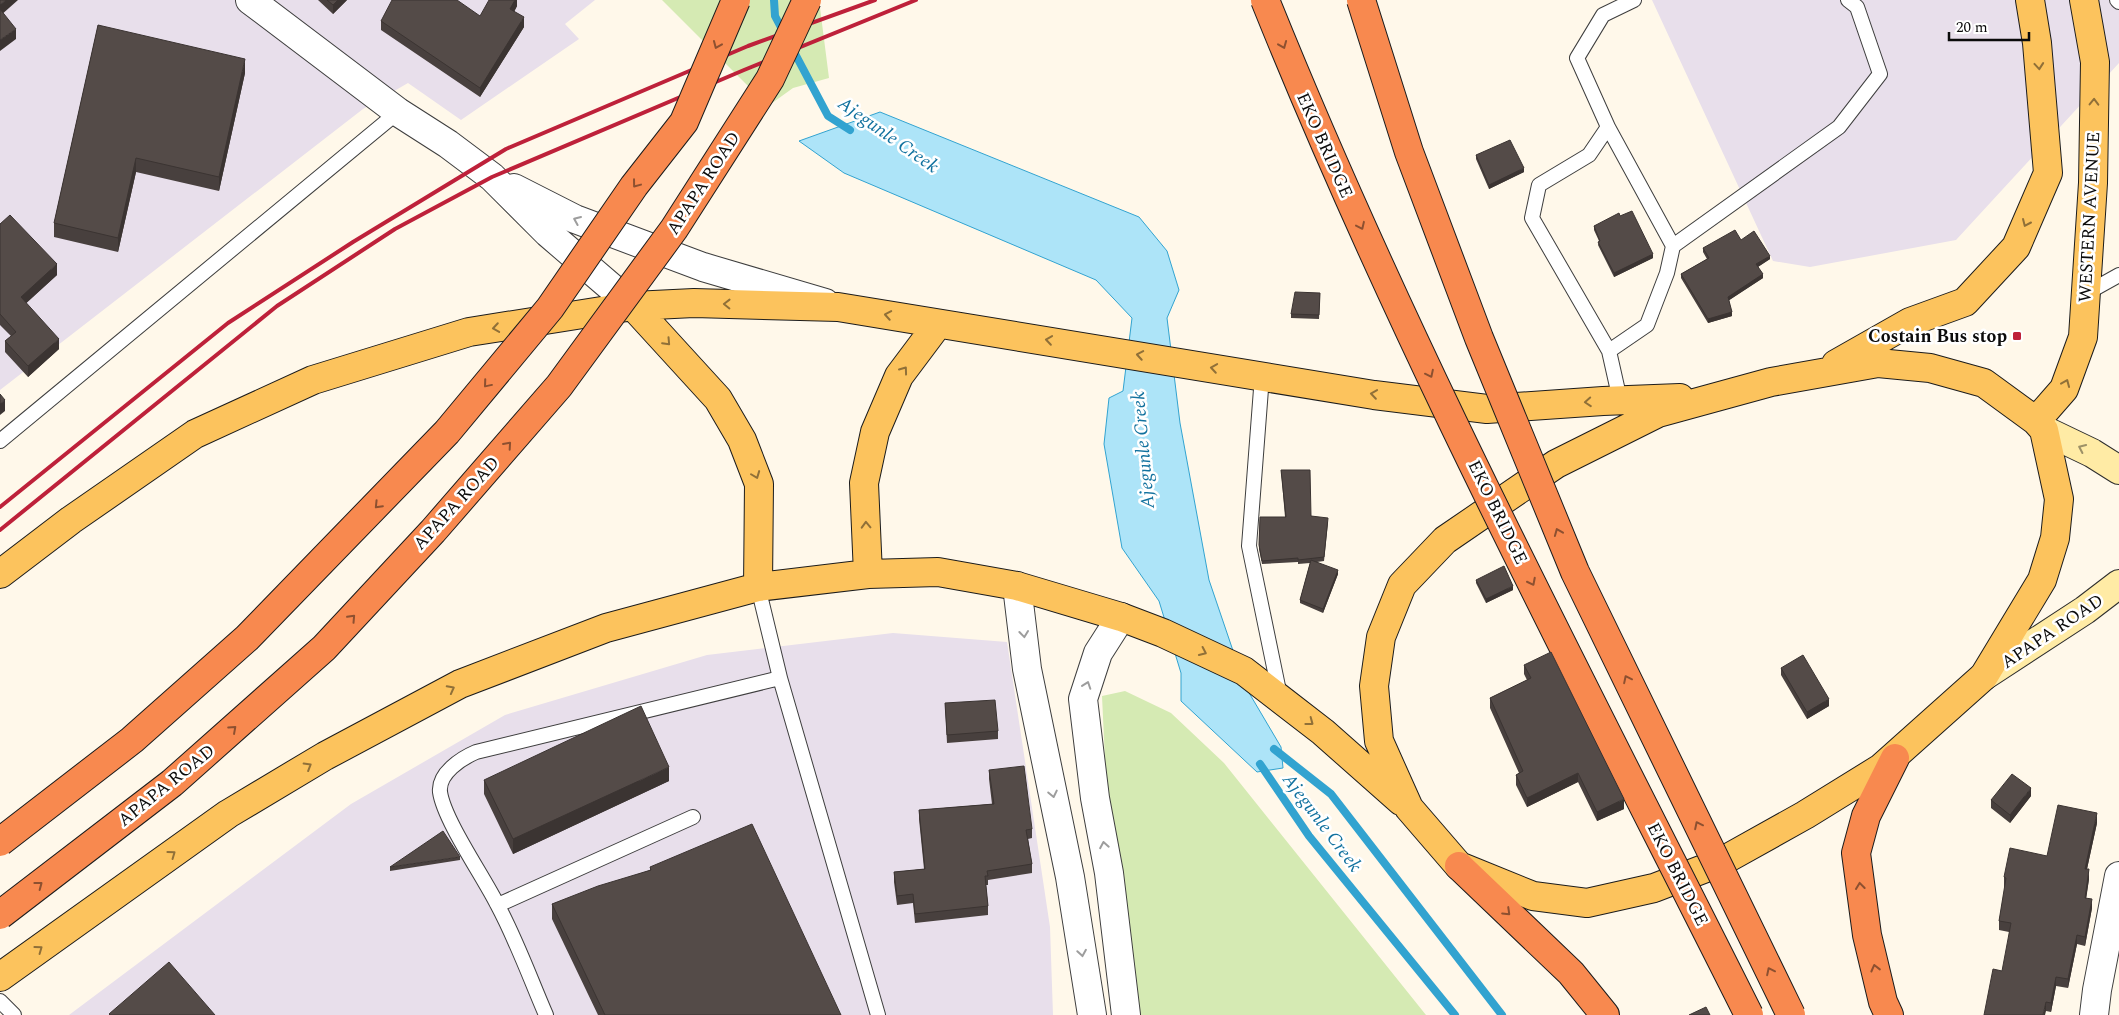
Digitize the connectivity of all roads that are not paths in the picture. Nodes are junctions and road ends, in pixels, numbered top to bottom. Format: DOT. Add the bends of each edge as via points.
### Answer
graph roads {
  1 [pos="250,0"];
  2 [pos="736,0"];
  3 [pos="807,0"];
  4 [pos="1265,0"];
  5 [pos="1361,0"];
  6 [pos="1634,0"];
  7 [pos="1848,0"];
  8 [pos="2030,0"];
  9 [pos="2084,0"];
  10 [pos="398,112"];
  11 [pos="1608,127"];
  12 [pos="492,177"];
  13 [pos="1673,246"];
  14 [pos="2119,276"];
  15 [pos="2085,294"];
  16 [pos="633,306"];
  17 [pos="838,307"];
  18 [pos="938,324"];
  19 [pos="1609,351"];
  20 [pos="1820,372"];
  21 [pos="1262,376"];
  22 [pos="1724,396"];
  23 [pos="1620,400"];
  24 [pos="2040,426"];
  25 [pos="0,441"];
  26 [pos="2119,470"];
  27 [pos="0,574"];
  28 [pos="868,574"];
  29 [pos="2119,584"];
  30 [pos="1017,586"];
  31 [pos="758,587"];
  32 [pos="1121,616"];
  33 [pos="1984,676"];
  34 [pos="780,678"];
  35 [pos="1281,700"];
  36 [pos="1895,758"];
  37 [pos="1409,808"];
  38 [pos="693,817"];
  39 [pos="0,842"];
  40 [pos="1459,866"];
  41 [pos="1109,873"];
  42 [pos="2119,876"];
  43 [pos="1070,877"];
  44 [pos="498,905"];
  45 [pos="0,915"];
  46 [pos="0,977"];
  47 [pos="0,1001"];
  48 [pos="1886,1008"];
  49 [pos="14,1015"];
  50 [pos="546,1015"];
  51 [pos="878,1015"];
  52 [pos="1092,1015"];
  53 [pos="1126,1015"];
  54 [pos="1605,1015"];
  55 [pos="1749,1015"];
  56 [pos="1791,1015"];
  57 [pos="2094,1015"];
  1 -- 10 [label="street"];
  2 -- 39 [label="highway, one-way, bridge" via="684,122 634,186 550,308 447,432 246,638 132,740"];
  45 -- 3 [label="highway, APAPA ROAD, one-way, bridge" via="172,783 295,674 324,648 446,516 560,386 674,229 770,79"];
  4 -- 55 [label="highway, EKO BRIDGE, one-way, bridge" via="1317,130 1419,352"];
  56 -- 5 [label="highway, one-way, bridge" via="1575,572 1479,338 1409,152"];
  6 -- 11 [label="lane" via="1603,15 1577,58"];
  7 -- 13 [label="lane" via="1856,7 1880,74 1839,127"];
  8 -- 20 [label="main road, one-way" via="2037,43 2048,173 2016,247 1964,302 1910,322"];
  15 -- 9 [label="main road, WESTERN AVENUE, one-way" via="2093,183 2095,62"];
  10 -- 12 [label="street"];
  10 -- 25 [label="lane"];
  11 -- 13 [label="lane"];
  11 -- 19 [label="lane" via="1590,155 1539,185 1532,218"];
  12 -- 16 [label="street" via="548,233"];
  17 -- 12 [label="street, one-way" via="703,267 575,219"];
  13 -- 19 [label="lane" via="1667,274 1647,325"];
  14 -- 15 [label="lane"];
  24 -- 15 [label="main road, WESTERN AVENUE, one-way" via="2064,389 2083,337"];
  17 -- 16 [label="main road, one-way" via="694,303"];
  16 -- 27 [label="main road, one-way" via="469,332 313,380 196,434 71,520"];
  16 -- 31 [label="main road, one-way" via="718,399 742,440 759,484"];
  18 -- 17 [label="main road, one-way"];
  21 -- 18 [label="main road, one-way"];
  28 -- 18 [label="main road, one-way" via="864,483 874,432 899,376"];
  19 -- 23 [label="lane"];
  20 -- 22 [label="main road"];
  20 -- 24 [label="main road" via="1878,363 1930,368 1984,384"];
  23 -- 21 [label="main road, one-way" via="1487,410"];
  21 -- 35 [label="lane" via="1250,546"];
  22 -- 23 [label="main road"];
  22 -- 37 [label="main road" via="1658,413 1556,464 1445,540 1402,586 1381,637 1374,686 1379,741"];
  26 -- 24 [label="street, one-way"];
  24 -- 33 [label="main road" via="2059,499 2056,538 2042,580"];
  28 -- 30 [label="main road" via="938,572"];
  28 -- 31 [label="main road"];
  29 -- 33 [label="street, APAPA ROAD"];
  30 -- 32 [label="main road"];
  30 -- 43 [label="street, one-way" via="1027,669"];
  31 -- 34 [label="lane"];
  46 -- 31 [label="main road, one-way" via="228,814 325,756 452,689 606,628"];
  32 -- 35 [label="main road, one-way" via="1244,671"];
  41 -- 32 [label="street, one-way" via="1095,798 1083,699 1098,653"];
  33 -- 36 [label="main road"];
  34 -- 44 [label="lane" via="462,758 449,770 440,790 445,810"];
  34 -- 51 [label="lane"];
  35 -- 37 [label="main road, one-way" via="1324,732"];
  36 -- 40 [label="main road" via="1806,815 1719,863 1654,888 1587,903 1533,896"];
  48 -- 36 [label="highway, one-way" via="1867,934 1856,853 1866,816"];
  37 -- 40 [label="main road"];
  38 -- 44 [label="lane"];
  40 -- 54 [label="highway, one-way" via="1570,973"];
  41 -- 43 [label="street"];
  41 -- 53 [label="street"];
  42 -- 57 [label="street"];
  43 -- 52 [label="street, one-way"];
  44 -- 50 [label="lane"];
  47 -- 49 [label="lane"];
}
